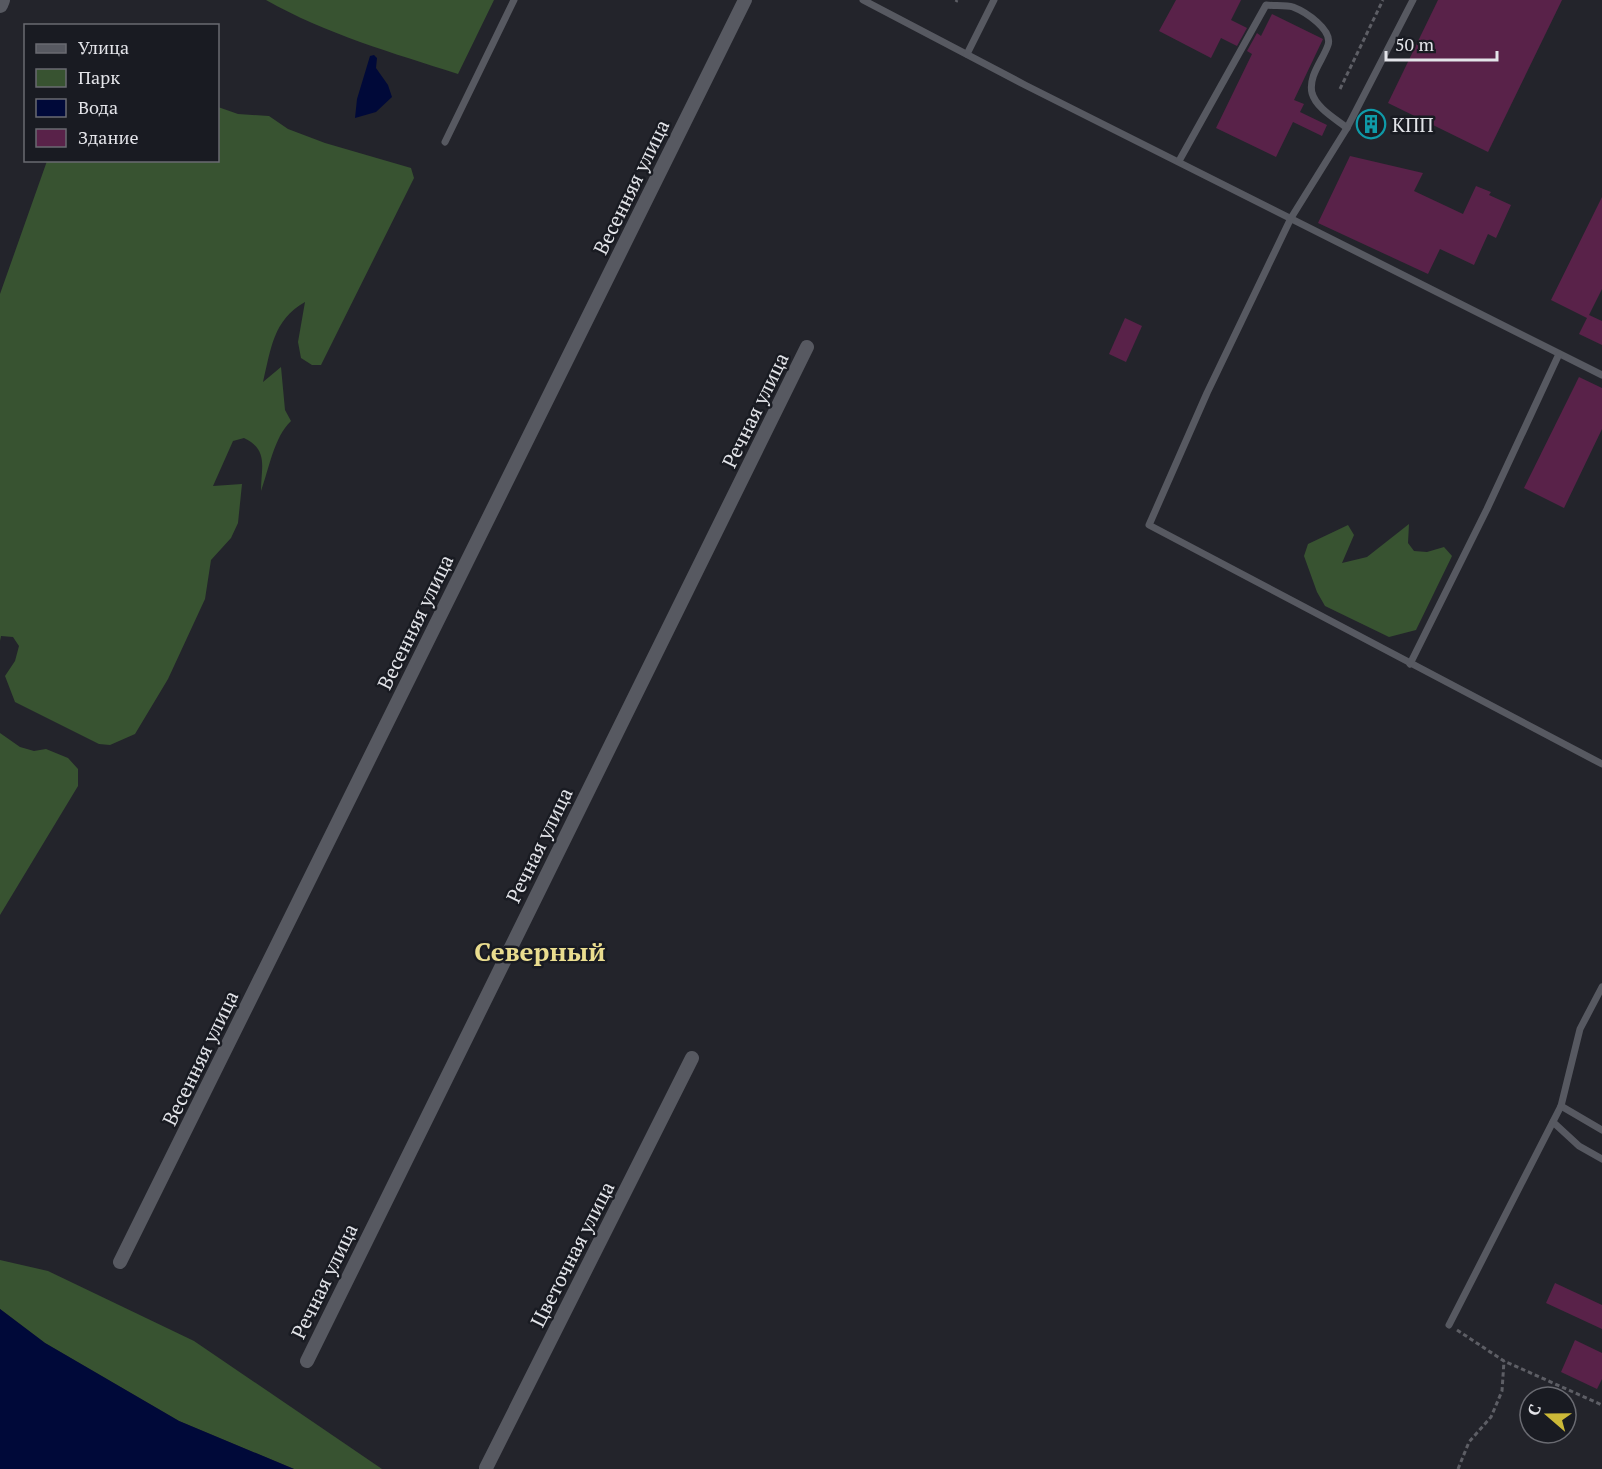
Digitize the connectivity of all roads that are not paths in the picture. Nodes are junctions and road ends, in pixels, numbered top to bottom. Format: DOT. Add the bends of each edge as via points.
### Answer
graph roads {
  1 [pos="2,0"];
  2 [pos="514,0"];
  3 [pos="745,0"];
  4 [pos="863,0"];
  5 [pos="994,0"];
  6 [pos="1413,0"];
  7 [pos="0,5"];
  8 [pos="967,54"];
  9 [pos="1347,128"];
  10 [pos="445,142"];
  11 [pos="1179,161"];
  12 [pos="1291,218"];
  13 [pos="807,347"];
  14 [pos="1558,354"];
  15 [pos="1602,375"];
  16 [pos="1410,664"];
  17 [pos="1602,764"];
  18 [pos="1602,987"];
  19 [pos="693,1058"];
  20 [pos="1561,1106"];
  21 [pos="1553,1122"];
  22 [pos="1602,1130"];
  23 [pos="1602,1159"];
  24 [pos="120,1262"];
  25 [pos="1449,1325"];
  26 [pos="307,1361"];
  27 [pos="486,1468"];
  1 -- 7 [label="street"];
  2 -- 10 [label="lane"];
  3 -- 24 [label="street, Весенняя улица"];
  4 -- 8 [label="lane"];
  5 -- 8 [label="lane"];
  6 -- 9 [label="lane"];
  8 -- 11 [label="lane"];
  9 -- 11 [label="lane" via="1325,111 1312,92 1312,79 1329,36 1319,23 1293,7 1266,5"];
  9 -- 12 [label="lane"];
  11 -- 12 [label="lane"];
  12 -- 14 [label="lane"];
  12 -- 16 [label="lane" via="1149,525"];
  13 -- 26 [label="street, Речная улица"];
  14 -- 15 [label="lane"];
  14 -- 16 [label="lane"];
  16 -- 17 [label="lane"];
  18 -- 20 [label="lane" via="1580,1029"];
  19 -- 27 [label="street, Цветочная улица"];
  20 -- 21 [label="lane"];
  20 -- 22 [label="lane"];
  21 -- 23 [label="lane" via="1579,1146"];
  21 -- 25 [label="lane"];
}
